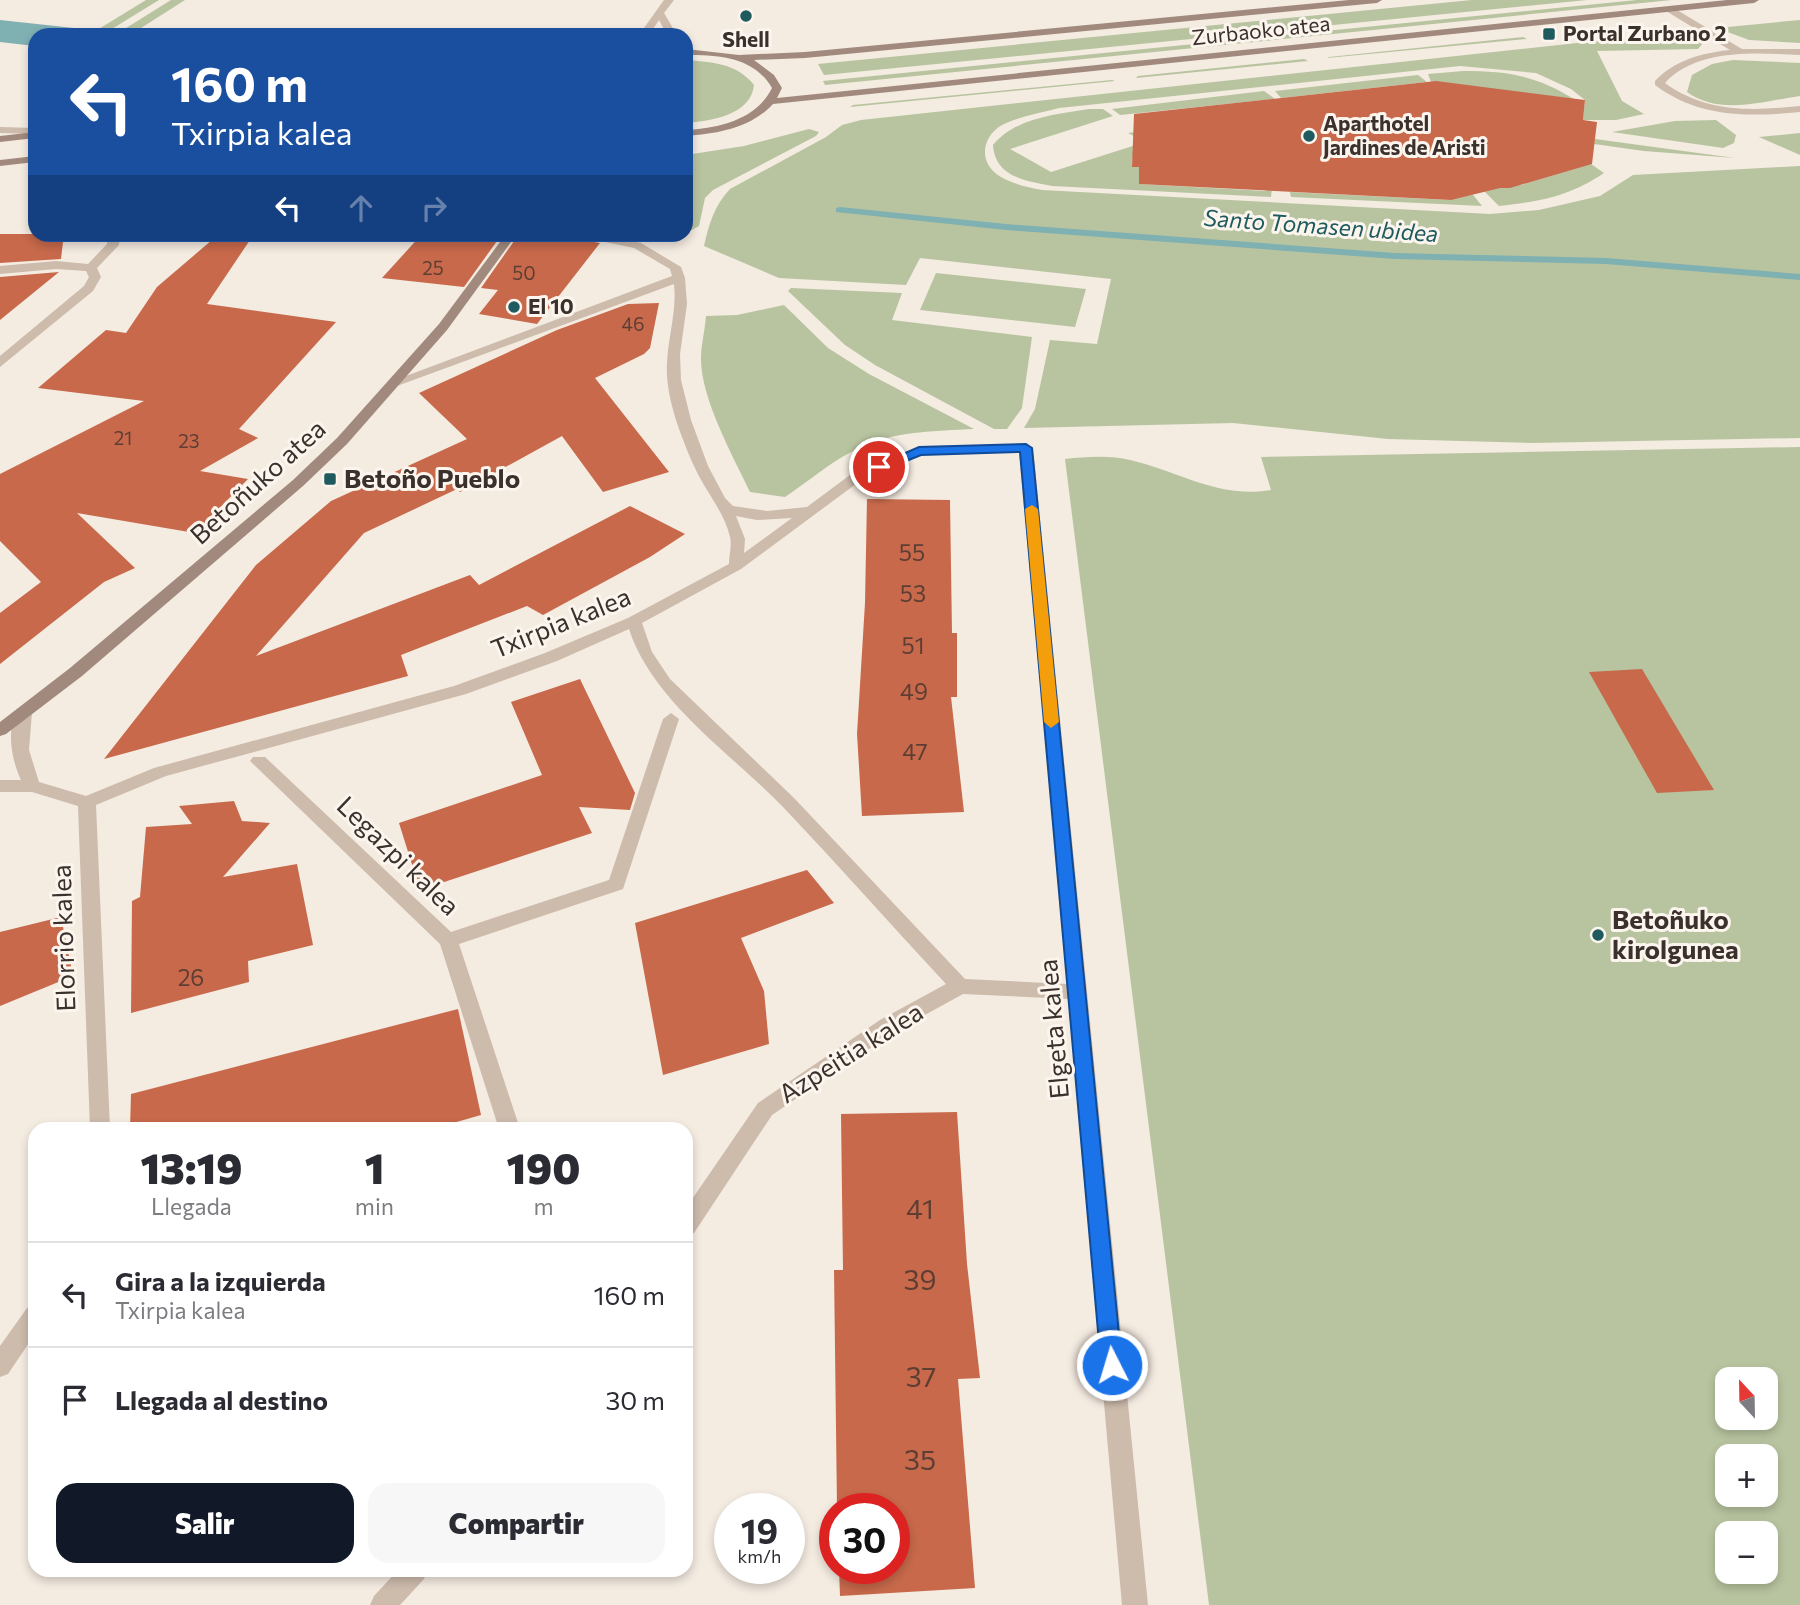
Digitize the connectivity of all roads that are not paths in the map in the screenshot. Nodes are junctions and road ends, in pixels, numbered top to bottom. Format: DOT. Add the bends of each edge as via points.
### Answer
graph roads {
  1 [pos="669,0"];
  2 [pos="1377,0"];
  3 [pos="1754,0"];
  4 [pos="1669,9"];
  5 [pos="660,13"];
  6 [pos="649,28"];
  7 [pos="668,28"];
  8 [pos="1738,51"];
  9 [pos="1800,52"];
  10 [pos="693,53"];
  11 [pos="737,58"];
  12 [pos="773,101"];
  13 [pos="1800,109"];
  14 [pos="0,130"];
  15 [pos="28,132"];
  16 [pos="693,132"];
  17 [pos="28,134"];
  18 [pos="0,139"];
  19 [pos="28,160"];
  20 [pos="0,163"];
  21 [pos="113,242"];
  22 [pos="506,242"];
  23 [pos="619,242"];
  24 [pos="91,268"];
  25 [pos="0,270"];
  26 [pos="679,278"];
  27 [pos="0,363"];
  28 [pos="397,383"];
  29 [pos="1026,448"];
  30 [pos="725,508"];
  31 [pos="807,511"];
  32 [pos="736,566"];
  33 [pos="634,621"];
  34 [pos="24,712"];
  35 [pos="671,719"];
  36 [pos="0,730"];
  37 [pos="259,761"];
  38 [pos="0,786"];
  39 [pos="32,786"];
  40 [pos="87,802"];
  41 [pos="448,940"];
  42 [pos="960,986"];
  43 [pos="1076,992"];
  44 [pos="100,1122"];
  45 [pos="508,1122"];
  46 [pos="693,1216"];
  47 [pos="28,1325"];
  48 [pos="0,1366"];
  49 [pos="409,1577"];
  50 [pos="383,1605"];
  51 [pos="1135,1605"];
  1 -- 5 [label="street"];
  2 -- 11 [label="main road, Zurbaoko atea"];
  3 -- 4 [label="main road, Zurbaoko atea"];
  4 -- 8 [label="street"];
  4 -- 12 [label="main road, Zurbaoko atea"];
  5 -- 6 [label="street"];
  5 -- 7 [label="street"];
  8 -- 9 [label="street"];
  8 -- 13 [label="street" via="1681,64 1666,72 1659,83 1686,102 1714,109 1754,114"];
  10 -- 11 [label="main road"];
  11 -- 12 [label="main road" via="772,76 777,88"];
  12 -- 16 [label="main road" via="756,115 728,126"];
  14 -- 15 [label="street"];
  17 -- 18 [label="main road"];
  19 -- 20 [label="main road"];
  21 -- 24 [label="street"];
  22 -- 28 [label="main road, Betoñuko atea"];
  23 -- 26 [label="street" via="667,260"];
  24 -- 25 [label="street" via="56,265"];
  24 -- 27 [label="street" via="95,277 89,288"];
  26 -- 28 [label="street"];
  26 -- 30 [label="street" via="682,299 674,341 674,390 705,475"];
  28 -- 34 [label="main road, Betoñuko atea" via="306,477"];
  29 -- 31 [label="street, Txirpia kalea" via="919,451 859,475"];
  29 -- 43 [label="street, Elgeta kalea"];
  30 -- 31 [label="street" via="753,516"];
  30 -- 32 [label="street" via="738,539"];
  31 -- 32 [label="street, Txirpia kalea"];
  32 -- 33 [label="street, Txirpia kalea"];
  33 -- 40 [label="street, Txirpia kalea" via="460,690 172,768"];
  33 -- 42 [label="street" via="644,652 664,683 788,803"];
  34 -- 36 [label="main road, Betoñuko atea"];
  34 -- 39 [label="street" via="18,741"];
  35 -- 41 [label="street" via="617,884"];
  37 -- 41 [label="street, Legazpi kalea"];
  38 -- 39 [label="street"];
  39 -- 40 [label="street"];
  40 -- 44 [label="street, Elorrio kalea"];
  41 -- 45 [label="street, Legazpi kalea"];
  42 -- 43 [label="street"];
  42 -- 46 [label="street, Azpeitia kalea" via="887,1026 765,1109"];
  43 -- 51 [label="street, Elgeta kalea"];
  47 -- 48 [label="street"];
  49 -- 50 [label="street"];
}
